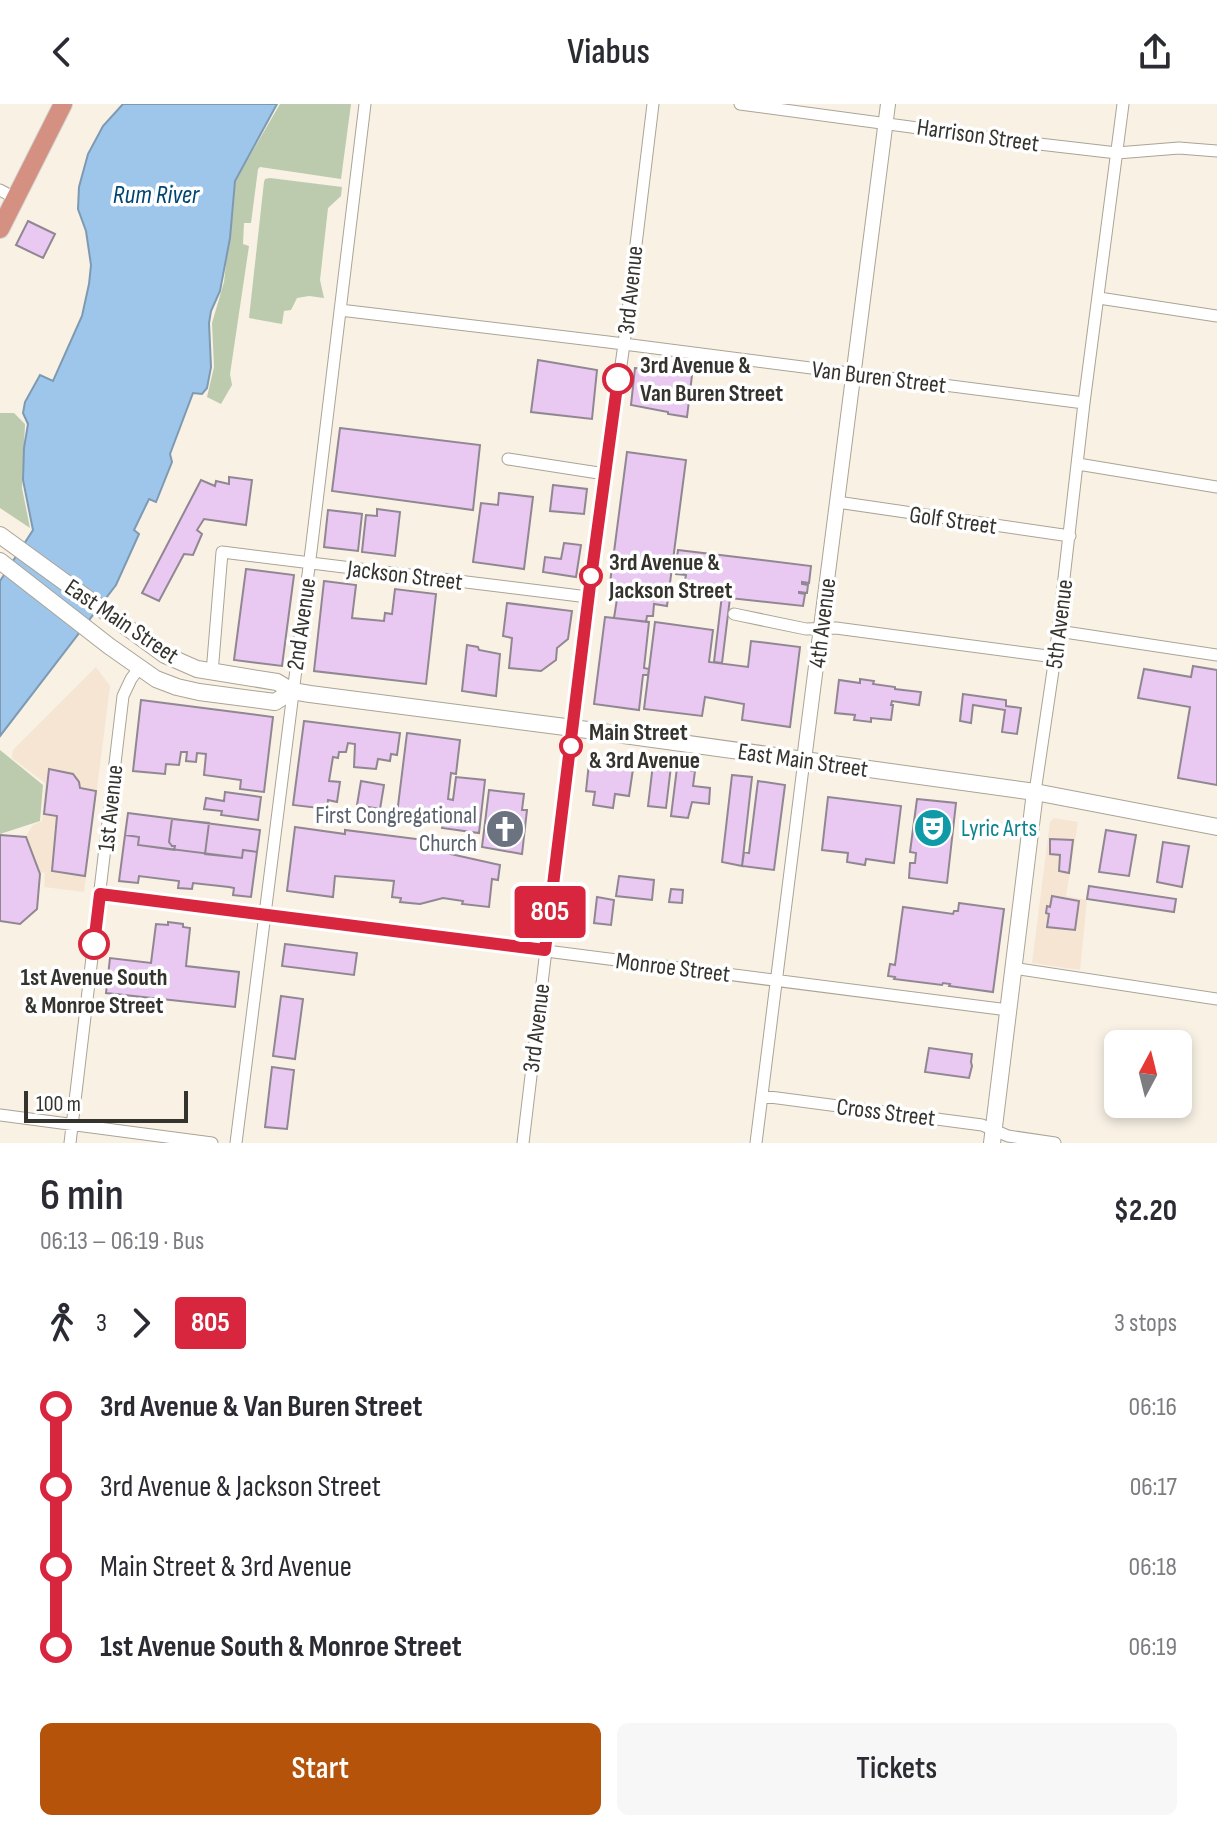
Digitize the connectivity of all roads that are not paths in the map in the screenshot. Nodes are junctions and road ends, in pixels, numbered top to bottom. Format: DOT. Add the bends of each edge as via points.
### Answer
graph roads {
  1 [pos="63,104"];
  2 [pos="365,104"];
  3 [pos="653,104"];
  4 [pos="740,104"];
  5 [pos="888,104"];
  6 [pos="1123,104"];
  7 [pos="885,122"];
  8 [pos="1217,151"];
  9 [pos="1117,153"];
  10 [pos="8,194"];
  11 [pos="0,229"];
  12 [pos="1099,298"];
  13 [pos="340,310"];
  14 [pos="1217,316"];
  15 [pos="624,344"];
  16 [pos="853,374"];
  17 [pos="1084,403"];
  18 [pos="508,459"];
  19 [pos="1078,464"];
  20 [pos="605,474"];
  21 [pos="1217,487"];
  22 [pos="837,502"];
  23 [pos="0,535"];
  24 [pos="1070,536"];
  25 [pos="0,561"];
  26 [pos="310,563"];
  27 [pos="588,597"];
  28 [pos="734,614"];
  29 [pos="821,627"];
  30 [pos="1058,631"];
  31 [pos="1217,655"];
  32 [pos="1055,657"];
  33 [pos="139,668"];
  34 [pos="212,673"];
  35 [pos="292,691"];
  36 [pos="573,728"];
  37 [pos="804,760"];
  38 [pos="1035,792"];
  39 [pos="1217,827"];
  40 [pos="100,894"];
  41 [pos="266,914"];
  42 [pos="545,950"];
  43 [pos="1013,968"];
  44 [pos="776,980"];
  45 [pos="1217,999"];
  46 [pos="1008,1010"];
  47 [pos="762,1096"];
  48 [pos="0,1115"];
  49 [pos="72,1125"];
  50 [pos="993,1136"];
  51 [pos="70,1143"];
  52 [pos="212,1143"];
  53 [pos="236,1143"];
  54 [pos="523,1143"];
  55 [pos="756,1143"];
  56 [pos="1055,1143"];
  1 -- 10 [label="highway"];
  2 -- 13 [label="street, 2nd Avenue"];
  3 -- 15 [label="street, 3rd Avenue"];
  4 -- 7 [label="street, Harrison Street"];
  5 -- 7 [label="street, 4th Avenue"];
  6 -- 9 [label="street, 5th Avenue"];
  7 -- 9 [label="street, Harrison Street"];
  7 -- 16 [label="street, 4th Avenue"];
  8 -- 9 [label="street, Harrison Street"];
  9 -- 12 [label="street, 5th Avenue"];
  10 -- 11 [label="highway"];
  12 -- 14 [label="street"];
  12 -- 17 [label="street, 5th Avenue"];
  13 -- 15 [label="street, Van Buren Street"];
  13 -- 26 [label="street, 2nd Avenue"];
  15 -- 16 [label="street, Van Buren Street"];
  15 -- 20 [label="street, 3rd Avenue"];
  16 -- 17 [label="street, Van Buren Street"];
  16 -- 22 [label="street, 4th Avenue"];
  17 -- 19 [label="street, 5th Avenue"];
  18 -- 20 [label="street"];
  19 -- 21 [label="street"];
  19 -- 24 [label="street, 5th Avenue"];
  20 -- 27 [label="street, 3rd Avenue"];
  22 -- 24 [label="street, Golf Street"];
  22 -- 29 [label="street, 4th Avenue"];
  23 -- 34 [label="main road, East Main Street" via="165,655"];
  24 -- 30 [label="street, 5th Avenue"];
  25 -- 33 [label="main road, East Main Street"];
  26 -- 27 [label="street, Jackson Street"];
  26 -- 34 [label="street, Jackson Street" via="222,552"];
  26 -- 35 [label="street, 2nd Avenue"];
  27 -- 36 [label="street, 3rd Avenue"];
  28 -- 29 [label="street" via="806,629"];
  29 -- 32 [label="street"];
  29 -- 37 [label="street, 4th Avenue"];
  30 -- 31 [label="street"];
  30 -- 32 [label="street, 5th Avenue"];
  32 -- 38 [label="street, 5th Avenue"];
  33 -- 35 [label="main road, East Main Street" via="199,692 275,702"];
  33 -- 40 [label="street, 1st Avenue" via="123,696"];
  34 -- 35 [label="main road, East Main Street" via="277,682"];
  35 -- 36 [label="main road, East Main Street"];
  35 -- 41 [label="street, 2nd Avenue"];
  36 -- 37 [label="main road, East Main Street"];
  36 -- 42 [label="street, 3rd Avenue"];
  37 -- 38 [label="main road, East Main Street"];
  37 -- 44 [label="street, 4th Avenue"];
  38 -- 39 [label="main road, East Main Street"];
  38 -- 43 [label="main road, 5th Avenue"];
  40 -- 41 [label="street, Monroe Street"];
  40 -- 49 [label="street, 1st Avenue"];
  41 -- 42 [label="street, Monroe Street"];
  41 -- 53 [label="street, 2nd Avenue"];
  42 -- 44 [label="street, Monroe Street"];
  42 -- 54 [label="street, 3rd Avenue"];
  43 -- 45 [label="street"];
  43 -- 46 [label="main road, 5th Avenue"];
  44 -- 46 [label="street, Monroe Street"];
  44 -- 47 [label="street, 4th Avenue"];
  46 -- 50 [label="main road, 5th Avenue"];
  47 -- 50 [label="street, Cross Street" via="982,1125"];
  47 -- 55 [label="street, 4th Avenue"];
  48 -- 49 [label="street"];
  49 -- 51 [label="street, 1st Avenue"];
  49 -- 52 [label="street"];
  50 -- 56 [label="street, Cross Street"];
}
